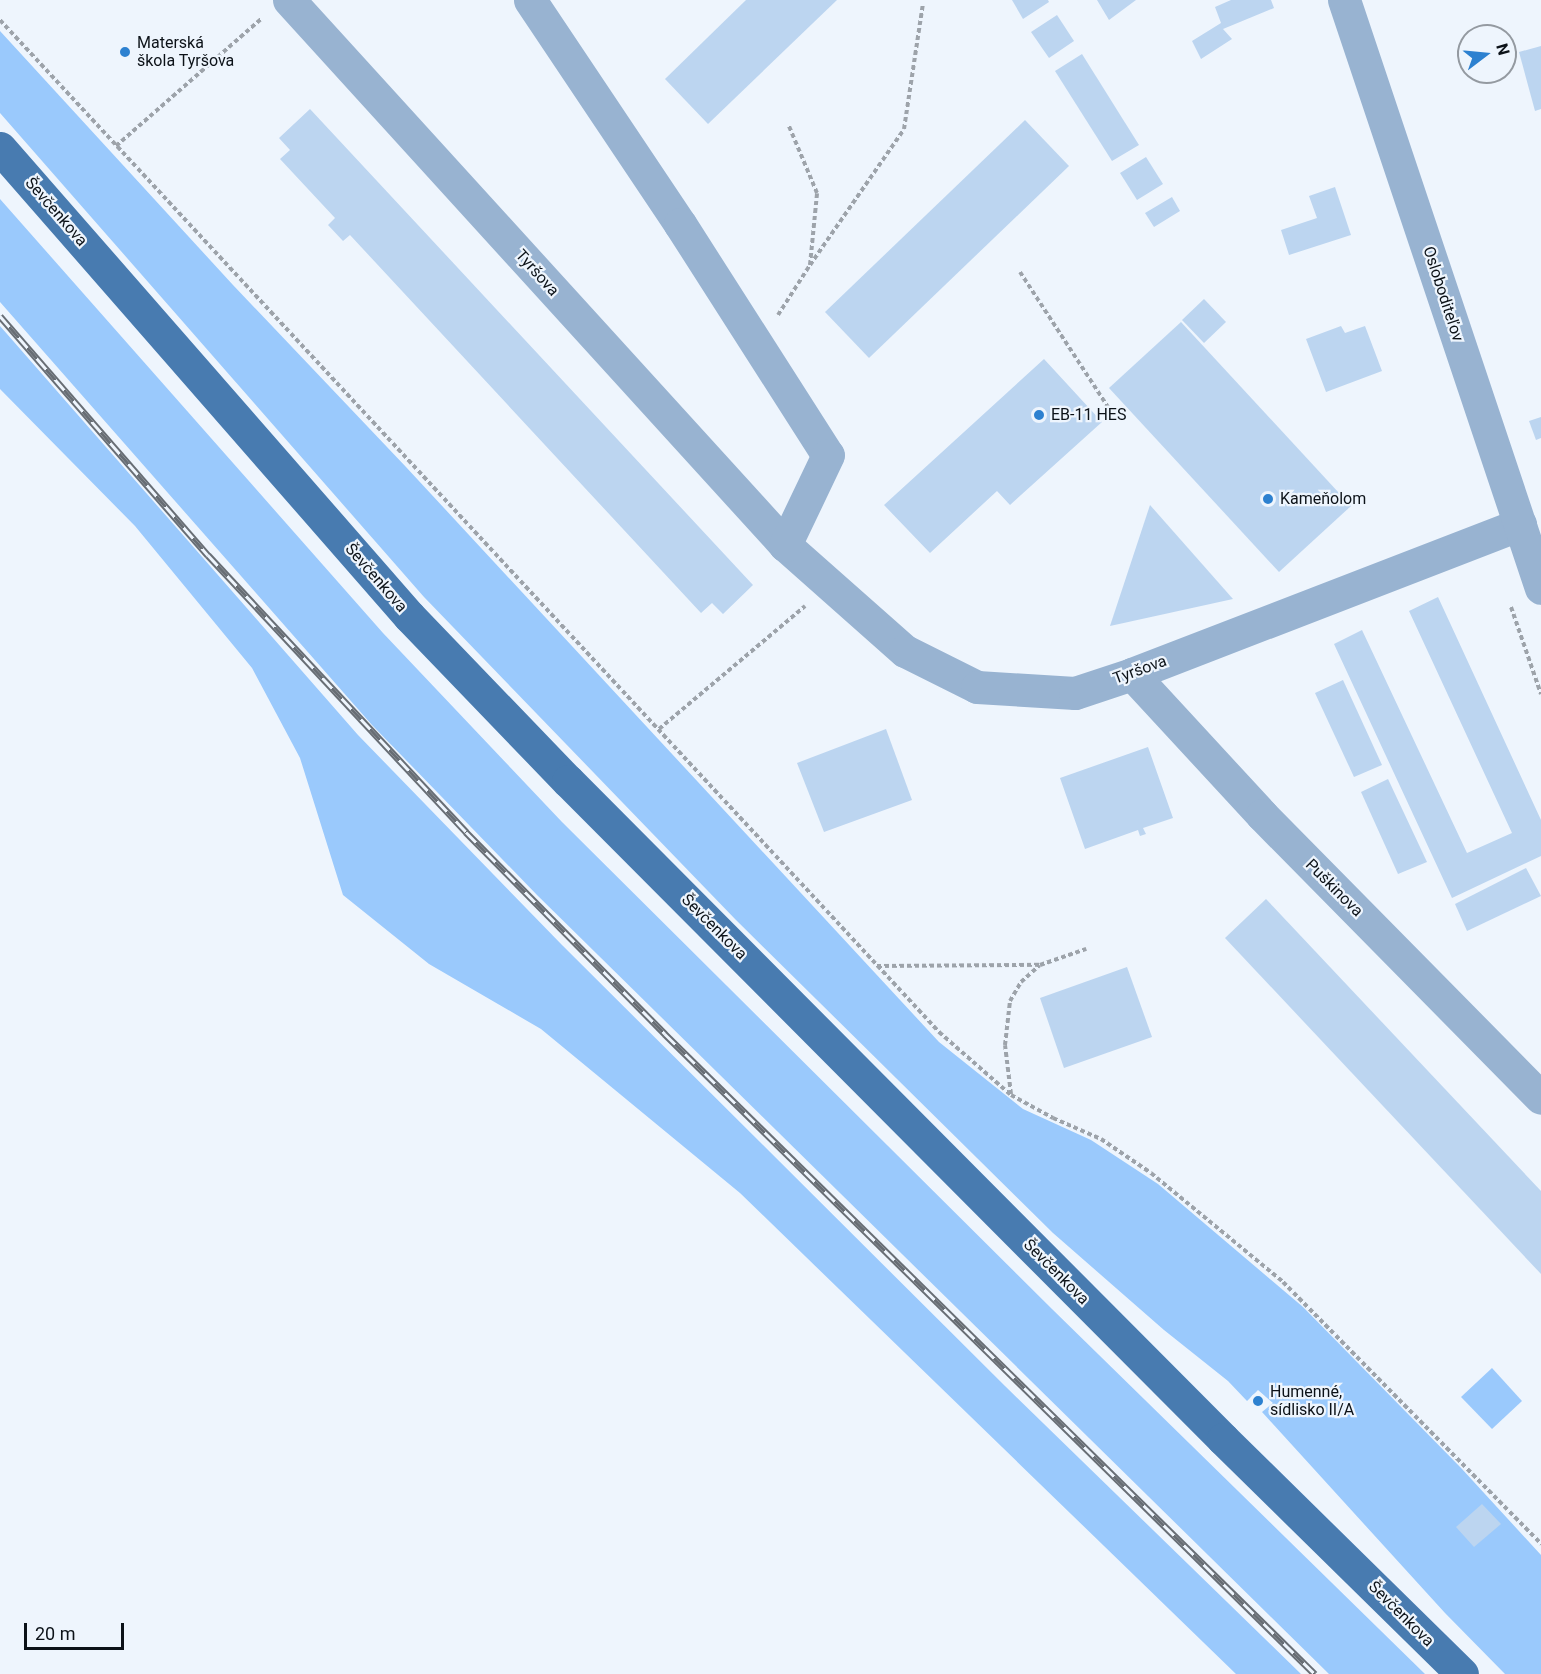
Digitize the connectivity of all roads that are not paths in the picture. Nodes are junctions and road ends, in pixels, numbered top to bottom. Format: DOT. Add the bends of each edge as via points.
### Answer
graph roads {
  1 [pos="530,0"];
  2 [pos="1344,0"];
  3 [pos="277,8"];
  4 [pos="0,148"];
  5 [pos="1520,524"];
  6 [pos="785,545"];
  7 [pos="1541,588"];
  8 [pos="1132,674"];
  9 [pos="1541,1098"];
  10 [pos="1462,1674"];
  1 -- 6 [label="street" via="828,455"];
  2 -- 5 [label="street, Osloboditeľov"];
  3 -- 6 [label="street, Tyršova"];
  4 -- 10 [label="main road, Ševčenkova" via="409,616 576,789"];
  5 -- 7 [label="street, Osloboditeľov"];
  5 -- 8 [label="street, Tyršova"];
  6 -- 8 [label="street, Tyršova" via="905,651 977,687 1075,693"];
  8 -- 9 [label="street, Puškinova" via="1262,814"];
}
